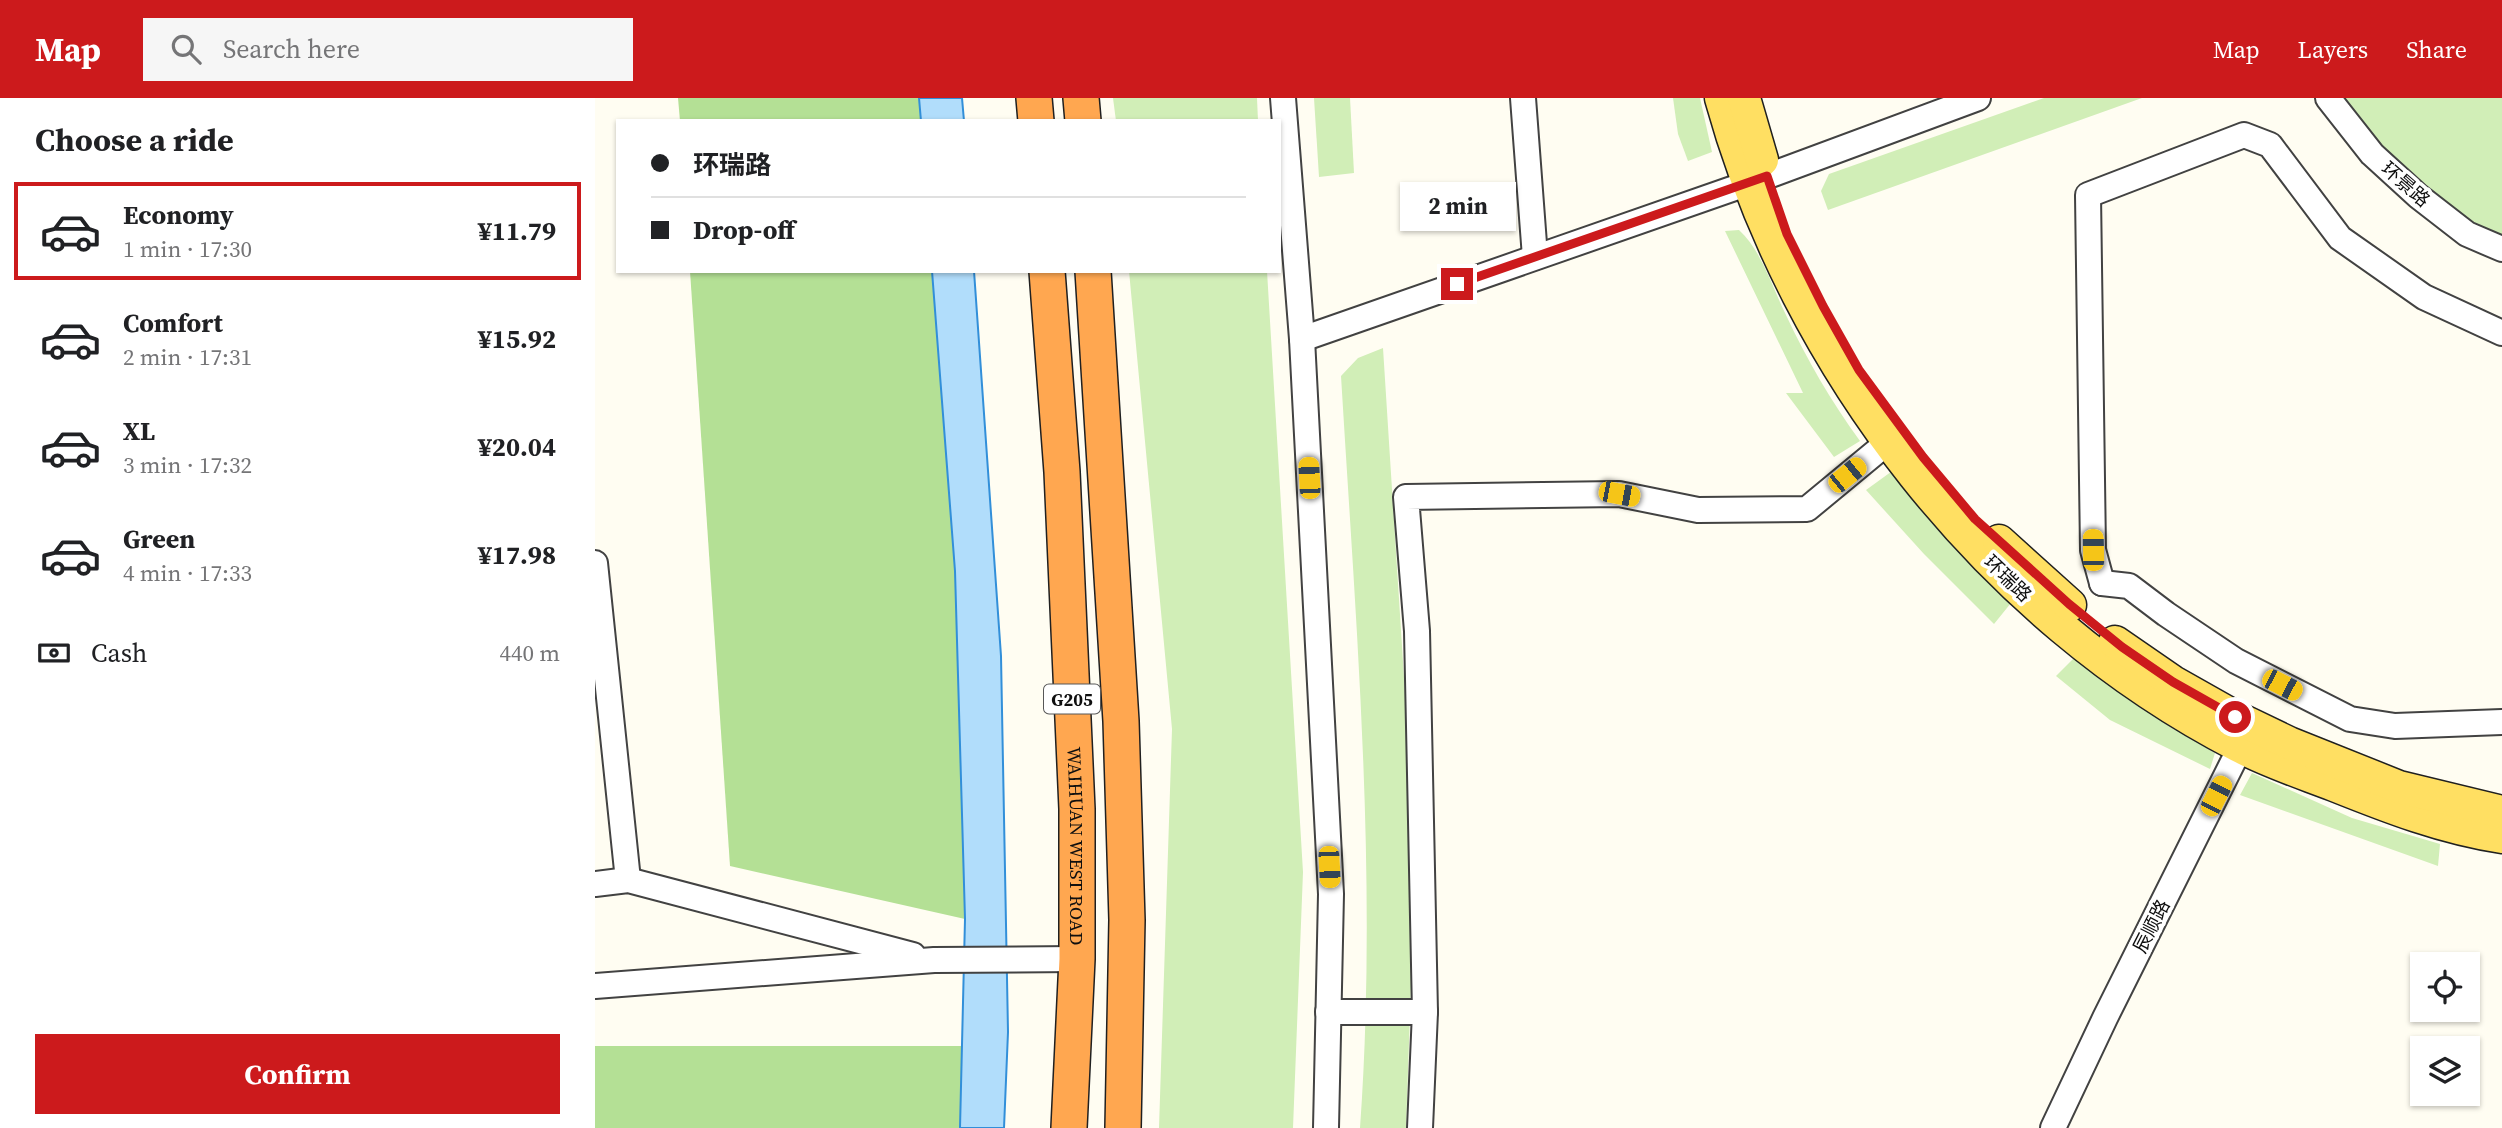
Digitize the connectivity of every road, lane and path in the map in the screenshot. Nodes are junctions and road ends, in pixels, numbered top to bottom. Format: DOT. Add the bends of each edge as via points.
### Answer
graph roads {
  1 [pos="1034,98"];
  2 [pos="1081,98"];
  3 [pos="1283,98"];
  4 [pos="1523,98"];
  5 [pos="1721,98"];
  6 [pos="1744,98"];
  7 [pos="1978,98"];
  8 [pos="2328,98"];
  9 [pos="1036,119"];
  10 [pos="1083,119"];
  11 [pos="1758,180"];
  12 [pos="2502,249"];
  13 [pos="1535,257"];
  14 [pos="1047,273"];
  15 [pos="1093,273"];
  16 [pos="2502,333"];
  17 [pos="1302,339"];
  18 [pos="1888,442"];
  19 [pos="595,563"];
  20 [pos="2102,583"];
  21 [pos="2071,620"];
  22 [pos="2502,722"];
  23 [pos="2246,736"];
  24 [pos="2502,812"];
  25 [pos="2502,837"];
  26 [pos="628,880"];
  27 [pos="595,884"];
  28 [pos="1077,959"];
  29 [pos="934,960"];
  30 [pos="595,986"];
  31 [pos="1328,1012"];
  32 [pos="1425,1012"];
  33 [pos="1069,1128"];
  34 [pos="1123,1128"];
  35 [pos="1326,1128"];
  36 [pos="1420,1128"];
  37 [pos="2053,1128"];
  1 -- 9 [label="highway"];
  2 -- 10 [label="highway"];
  3 -- 17 [label="street"];
  4 -- 13 [label="street"];
  5 -- 11 [label="main road, 环瑞路"];
  6 -- 11 [label="main road, 环瑞路"];
  7 -- 11 [label="street"];
  8 -- 12 [label="street, 环景路" via="2372,154 2418,196 2467,234"];
  11 -- 13 [label="street"];
  11 -- 18 [label="main road, 环瑞路" via="1776,251 1846,380"];
  11 -- 21 [label="main road, 环瑞路" via="1859,370 1975,519"];
  13 -- 17 [label="street"];
  14 -- 28 [label="highway, WAIHUAN WEST ROAD / G205" via="1075,755"];
  15 -- 34 [label="highway, G205" via="1121,721 1127,920"];
  16 -- 20 [label="street" via="2424,297 2340,238 2270,145 2244,135 2088,195 2093,550"];
  17 -- 31 [label="street" via="1331,894"];
  18 -- 21 [label="main road, 环瑞路" via="2018,589"];
  18 -- 32 [label="street" via="1807,509 1698,510 1619,494 1406,497 1417,631"];
  19 -- 26 [label="street"];
  20 -- 21 [label="street"];
  20 -- 22 [label="street" via="2129,586 2236,661 2350,719 2395,726"];
  21 -- 23 [label="main road, 环瑞路" via="2154,697"];
  23 -- 24 [label="main road, 环瑞路" via="2289,743 2399,787"];
  23 -- 25 [label="main road, 环瑞路" via="2407,814"];
  23 -- 37 [label="street, 辰顺路"];
  26 -- 27 [label="street"];
  26 -- 29 [label="street"];
  28 -- 29 [label="street"];
  28 -- 33 [label="highway, WAIHUAN WEST ROAD / G205"];
  29 -- 30 [label="street"];
  31 -- 32 [label="street"];
  31 -- 35 [label="street"];
  32 -- 36 [label="street"];
}
